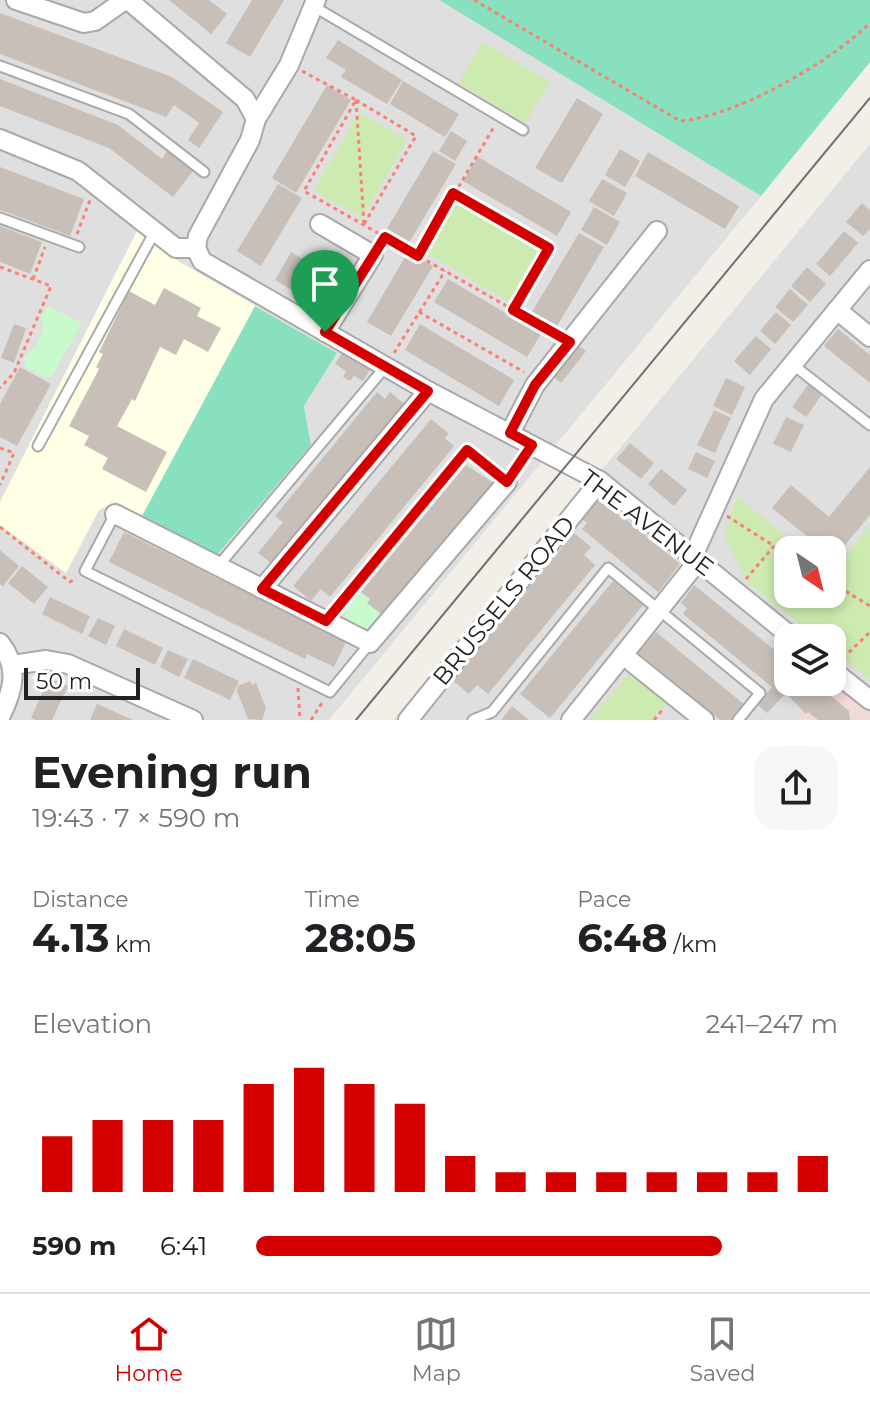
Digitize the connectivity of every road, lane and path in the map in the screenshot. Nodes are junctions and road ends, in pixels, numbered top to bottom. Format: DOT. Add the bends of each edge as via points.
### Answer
graph roads {
  1 [pos="16,0"];
  2 [pos="127,0"];
  3 [pos="474,0"];
  4 [pos="314,3"];
  5 [pos="870,23"];
  6 [pos="289,65"];
  7 [pos="0,66"];
  8 [pos="356,100"];
  9 [pos="500,116"];
  10 [pos="256,119"];
  11 [pos="523,130"];
  12 [pos="0,139"];
  13 [pos="204,172"];
  14 [pos="96,186"];
  15 [pos="453,193"];
  16 [pos="0,218"];
  17 [pos="320,224"];
  18 [pos="364,225"];
  19 [pos="657,231"];
  20 [pos="154,233"];
  21 [pos="49,236"];
  22 [pos="385,237"];
  23 [pos="76,246"];
  24 [pos="196,248"];
  25 [pos="373,255"];
  26 [pos="418,256"];
  27 [pos="1,268"];
  28 [pos="870,270"];
  29 [pos="445,271"];
  30 [pos="0,275"];
  31 [pos="33,279"];
  32 [pos="513,310"];
  33 [pos="837,310"];
  34 [pos="419,312"];
  35 [pos="325,332"];
  36 [pos="870,337"];
  37 [pos="570,342"];
  38 [pos="792,364"];
  39 [pos="386,366"];
  40 [pos="539,381"];
  41 [pos="0,388"];
  42 [pos="428,391"];
  43 [pos="870,425"];
  44 [pos="510,433"];
  45 [pos="38,446"];
  46 [pos="0,448"];
  47 [pos="600,481"];
  48 [pos="507,482"];
  49 [pos="0,485"];
  50 [pos="717,509"];
  51 [pos="115,514"];
  52 [pos="0,527"];
  53 [pos="774,546"];
  54 [pos="696,559"];
  55 [pos="219,565"];
  56 [pos="85,571"];
  57 [pos="262,589"];
  58 [pos="735,591"];
  59 [pos="846,591"];
  60 [pos="870,606"];
  61 [pos="659,610"];
  62 [pos="326,621"];
  63 [pos="776,624"];
  64 [pos="870,632"];
  65 [pos="0,643"];
  66 [pos="370,643"];
  67 [pos="623,655"];
  68 [pos="846,656"];
  69 [pos="13,665"];
  70 [pos="846,675"];
  71 [pos="298,676"];
  72 [pos="330,692"];
  73 [pos="870,700"];
  74 [pos="167,715"];
  75 [pos="0,717"];
  76 [pos="193,720"];
  77 [pos="300,720"];
  78 [pos="311,720"];
  79 [pos="408,720"];
  80 [pos="473,720"];
  81 [pos="571,720"];
  82 [pos="704,720"];
  83 [pos="738,720"];
  1 -- 2 [label="street" via="84,23"];
  2 -- 10 [label="street" via="245,99"];
  3 -- 5 [label="path" via="680,121 754,97 828,57"];
  4 -- 6 [label="street"];
  4 -- 9 [label="lane"];
  6 -- 8 [label="path"];
  6 -- 10 [label="street"];
  7 -- 13 [label="lane" via="129,114"];
  8 -- 18 [label="path"];
  8 -- 18 [label="path" via="416,136"];
  8 -- 18 [label="path" via="304,191"];
  9 -- 11 [label="lane"];
  9 -- 15 [label="path"];
  10 -- 24 [label="street"];
  12 -- 14 [label="street, THE AVENUE" via="78,171"];
  14 -- 20 [label="street, THE AVENUE"];
  14 -- 23 [label="path"];
  15 -- 26 [label="path"];
  15 -- 32 [label="path" via="549,248"];
  16 -- 21 [label="lane"];
  17 -- 25 [label="street"];
  18 -- 22 [label="path"];
  19 -- 37 [label="street"];
  20 -- 24 [label="street, THE AVENUE" via="176,248"];
  20 -- 45 [label="lane"];
  21 -- 23 [label="lane"];
  21 -- 31 [label="path"];
  22 -- 25 [label="path"];
  22 -- 26 [label="path"];
  24 -- 35 [label="street, THE AVENUE" via="202,261"];
  25 -- 35 [label="street"];
  26 -- 29 [label="path"];
  27 -- 30 [label="path"];
  27 -- 31 [label="path"];
  28 -- 33 [label="street"];
  29 -- 32 [label="path"];
  29 -- 34 [label="path"];
  31 -- 41 [label="path" via="51,286 14,373"];
  32 -- 37 [label="path"];
  33 -- 36 [label="street"];
  33 -- 38 [label="street"];
  34 -- 39 [label="path"];
  34 -- 40 [label="path"];
  35 -- 39 [label="street, THE AVENUE"];
  37 -- 40 [label="street"];
  38 -- 43 [label="lane"];
  38 -- 50 [label="street" via="759,409"];
  39 -- 42 [label="street, THE AVENUE"];
  39 -- 55 [label="lane"];
  40 -- 44 [label="street"];
  42 -- 44 [label="street, THE AVENUE"];
  42 -- 57 [label="street"];
  44 -- 47 [label="street, THE AVENUE"];
  46 -- 49 [label="path" via="14,453"];
  47 -- 54 [label="street, THE AVENUE"];
  47 -- 79 [label="street, BRUSSELS ROAD"];
  48 -- 62 [label="lane" via="467,450"];
  48 -- 66 [label="street"];
  50 -- 53 [label="path"];
  50 -- 54 [label="street"];
  51 -- 55 [label="street"];
  51 -- 56 [label="lane"];
  52 -- 56 [label="path" via="70,582"];
  53 -- 58 [label="path"];
  54 -- 58 [label="street, THE AVENUE"];
  54 -- 61 [label="street"];
  55 -- 57 [label="street"];
  56 -- 71 [label="lane"];
  57 -- 62 [label="street"];
  58 -- 63 [label="street, THE AVENUE"];
  59 -- 60 [label="path"];
  61 -- 67 [label="street"];
  61 -- 80 [label="lane" via="608,568 492,712"];
  61 -- 83 [label="lane" via="760,693"];
  62 -- 66 [label="street"];
  64 -- 68 [label="path"];
  65 -- 69 [label="street"];
  66 -- 72 [label="lane"];
  67 -- 81 [label="street"];
  67 -- 82 [label="street"];
  69 -- 74 [label="street" via="46,660 68,664"];
  69 -- 75 [label="street"];
  70 -- 73 [label="street"];
  71 -- 72 [label="lane"];
  71 -- 77 [label="path"];
  72 -- 78 [label="path"];
  74 -- 76 [label="street"];
}
